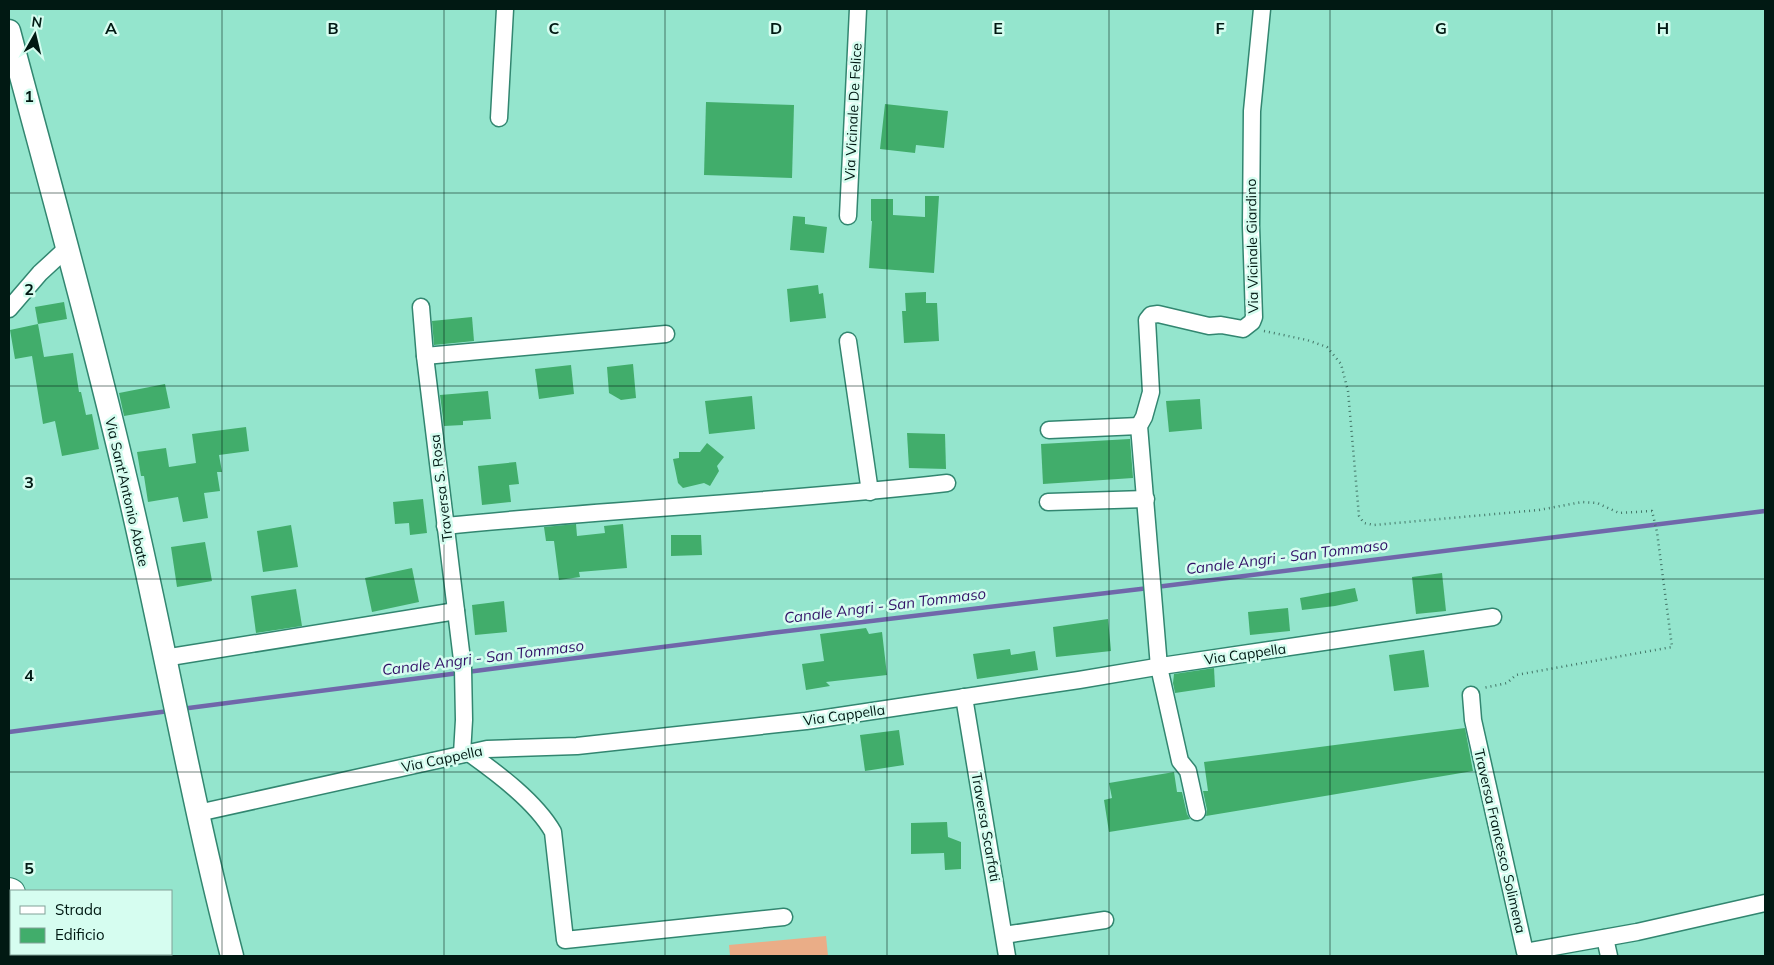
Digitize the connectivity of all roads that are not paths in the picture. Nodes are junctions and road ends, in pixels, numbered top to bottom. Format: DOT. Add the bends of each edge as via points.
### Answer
graph roads {
  1 [pos="504,9"];
  2 [pos="858,9"];
  3 [pos="1262,9"];
  4 [pos="10,41"];
  5 [pos="499,118"];
  6 [pos="848,216"];
  7 [pos="66,249"];
  8 [pos="421,307"];
  9 [pos="9,309"];
  10 [pos="666,334"];
  11 [pos="848,341"];
  12 [pos="425,356"];
  13 [pos="1139,426"];
  14 [pos="1049,430"];
  15 [pos="947,484"];
  16 [pos="870,492"];
  17 [pos="1146,498"];
  18 [pos="1048,502"];
  19 [pos="445,526"];
  20 [pos="456,611"];
  21 [pos="1493,617"];
  22 [pos="164,658"];
  23 [pos="1159,667"];
  24 [pos="1472,695"];
  25 [pos="964,697"];
  26 [pos="465,754"];
  27 [pos="1197,812"];
  28 [pos="198,813"];
  29 [pos="1765,904"];
  30 [pos="784,917"];
  31 [pos="1105,920"];
  32 [pos="1004,935"];
  33 [pos="1605,938"];
  34 [pos="232,956"];
  35 [pos="1008,956"];
  36 [pos="1609,956"];
  1 -- 5 [label="street"];
  2 -- 6 [label="street, Via Vicinale De Felice"];
  3 -- 13 [label="street, Via Vicinale Giardino" via="1252,111 1254,317 1243,329 1151,315 1146,320 1151,392"];
  4 -- 7 [label="street, Via Sant'Antonio Abate"];
  7 -- 9 [label="street"];
  7 -- 22 [label="street, Via Sant'Antonio Abate" via="134,515"];
  8 -- 12 [label="street, Traversa S. Rosa"];
  10 -- 12 [label="street"];
  11 -- 16 [label="street"];
  12 -- 19 [label="street, Traversa S. Rosa"];
  13 -- 14 [label="street"];
  13 -- 17 [label="street, Via Vicinale Giardino"];
  15 -- 16 [label="street"];
  16 -- 19 [label="street"];
  17 -- 18 [label="street"];
  17 -- 23 [label="street, Via Vicinale Giardino"];
  19 -- 20 [label="street, Traversa S. Rosa"];
  20 -- 22 [label="street"];
  20 -- 26 [label="street, Traversa S. Rosa" via="463,675"];
  21 -- 23 [label="street, Via Cappella"];
  22 -- 28 [label="street, Via Sant'Antonio Abate"];
  23 -- 25 [label="street, Via Cappella"];
  23 -- 27 [label="street, Via Vicinale Giardino" via="1180,760 1188,771"];
  24 -- 33 [label="street, Traversa Francesco Solimena" via="1473,720 1525,952"];
  25 -- 26 [label="street, Via Cappella" via="806,721 577,746 487,749"];
  25 -- 32 [label="street, Traversa Scarfati"];
  26 -- 28 [label="street, Via Cappella"];
  26 -- 30 [label="street" via="500,776 553,832 565,940"];
  28 -- 34 [label="street, Via Sant'Antonio Abate"];
  29 -- 33 [label="street, Traversa Francesco Solimena"];
  31 -- 32 [label="street"];
  32 -- 35 [label="street, Traversa Scarfati"];
  33 -- 36 [label="street"];
}
